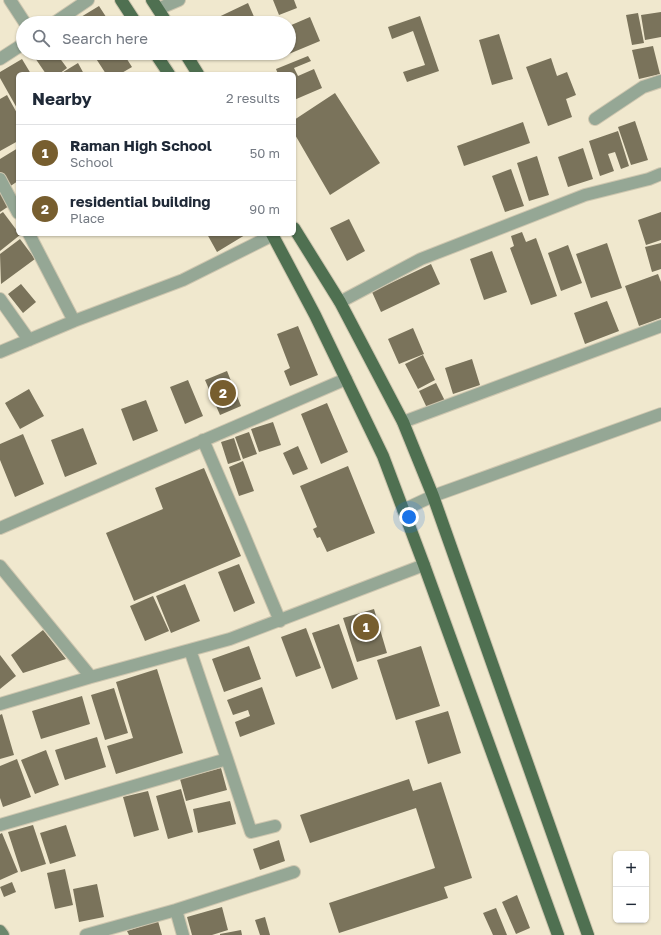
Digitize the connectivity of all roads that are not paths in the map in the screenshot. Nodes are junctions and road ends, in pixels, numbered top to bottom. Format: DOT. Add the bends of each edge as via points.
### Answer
graph roads {
  1 [pos="10,0"];
  2 [pos="88,0"];
  3 [pos="121,0"];
  4 [pos="179,0"];
  5 [pos="155,4"];
  6 [pos="20,16"];
  7 [pos="64,16"];
  8 [pos="131,16"];
  9 [pos="163,16"];
  10 [pos="16,49"];
  11 [pos="0,59"];
  12 [pos="160,60"];
  13 [pos="189,60"];
  14 [pos="168,72"];
  15 [pos="197,72"];
  16 [pos="661,81"];
  17 [pos="595,119"];
  18 [pos="661,174"];
  19 [pos="0,179"];
  20 [pos="16,209"];
  21 [pos="296,231"];
  22 [pos="30,236"];
  23 [pos="271,236"];
  24 [pos="274,236"];
  25 [pos="0,299"];
  26 [pos="340,302"];
  27 [pos="74,321"];
  28 [pos="661,326"];
  29 [pos="29,340"];
  30 [pos="0,352"];
  31 [pos="346,379"];
  32 [pos="661,414"];
  33 [pos="403,422"];
  34 [pos="203,440"];
  35 [pos="433,496"];
  36 [pos="403,510"];
  37 [pos="0,528"];
  38 [pos="424,565"];
  39 [pos="0,566"];
  40 [pos="280,621"];
  41 [pos="190,650"];
  42 [pos="91,677"];
  43 [pos="0,704"];
  44 [pos="227,759"];
  45 [pos="0,825"];
  46 [pos="275,826"];
  47 [pos="294,872"];
  48 [pos="176,910"];
  49 [pos="0,931"];
  50 [pos="3,935"];
  51 [pos="86,935"];
  52 [pos="183,935"];
  53 [pos="558,935"];
  54 [pos="588,935"];
  1 -- 6 [label="street"];
  2 -- 7 [label="street"];
  3 -- 8 [label="main road"];
  4 -- 5 [label="street"];
  5 -- 9 [label="main road"];
  10 -- 11 [label="street"];
  12 -- 14 [label="main road"];
  13 -- 15 [label="main road"];
  16 -- 17 [label="street" via="643,87"];
  18 -- 26 [label="street" via="585,195 421,259"];
  19 -- 20 [label="street"];
  21 -- 26 [label="main road"];
  22 -- 27 [label="street"];
  23 -- 27 [label="street" via="183,280"];
  24 -- 31 [label="main road"];
  25 -- 29 [label="street"];
  26 -- 33 [label="main road"];
  27 -- 29 [label="street"];
  28 -- 33 [label="street"];
  29 -- 30 [label="street"];
  31 -- 34 [label="street"];
  31 -- 36 [label="main road" via="383,456"];
  32 -- 35 [label="street"];
  33 -- 35 [label="main road"];
  34 -- 37 [label="street"];
  34 -- 40 [label="street"];
  35 -- 36 [label="street"];
  35 -- 54 [label="main road"];
  36 -- 38 [label="main road"];
  38 -- 40 [label="street"];
  38 -- 53 [label="main road"];
  39 -- 42 [label="street"];
  40 -- 41 [label="street"];
  41 -- 42 [label="street"];
  41 -- 44 [label="street"];
  42 -- 43 [label="street"];
  44 -- 45 [label="street"];
  44 -- 46 [label="street" via="251,832"];
  47 -- 48 [label="street"];
  48 -- 51 [label="street"];
  48 -- 52 [label="street"];
  49 -- 50 [label="street"];
}
